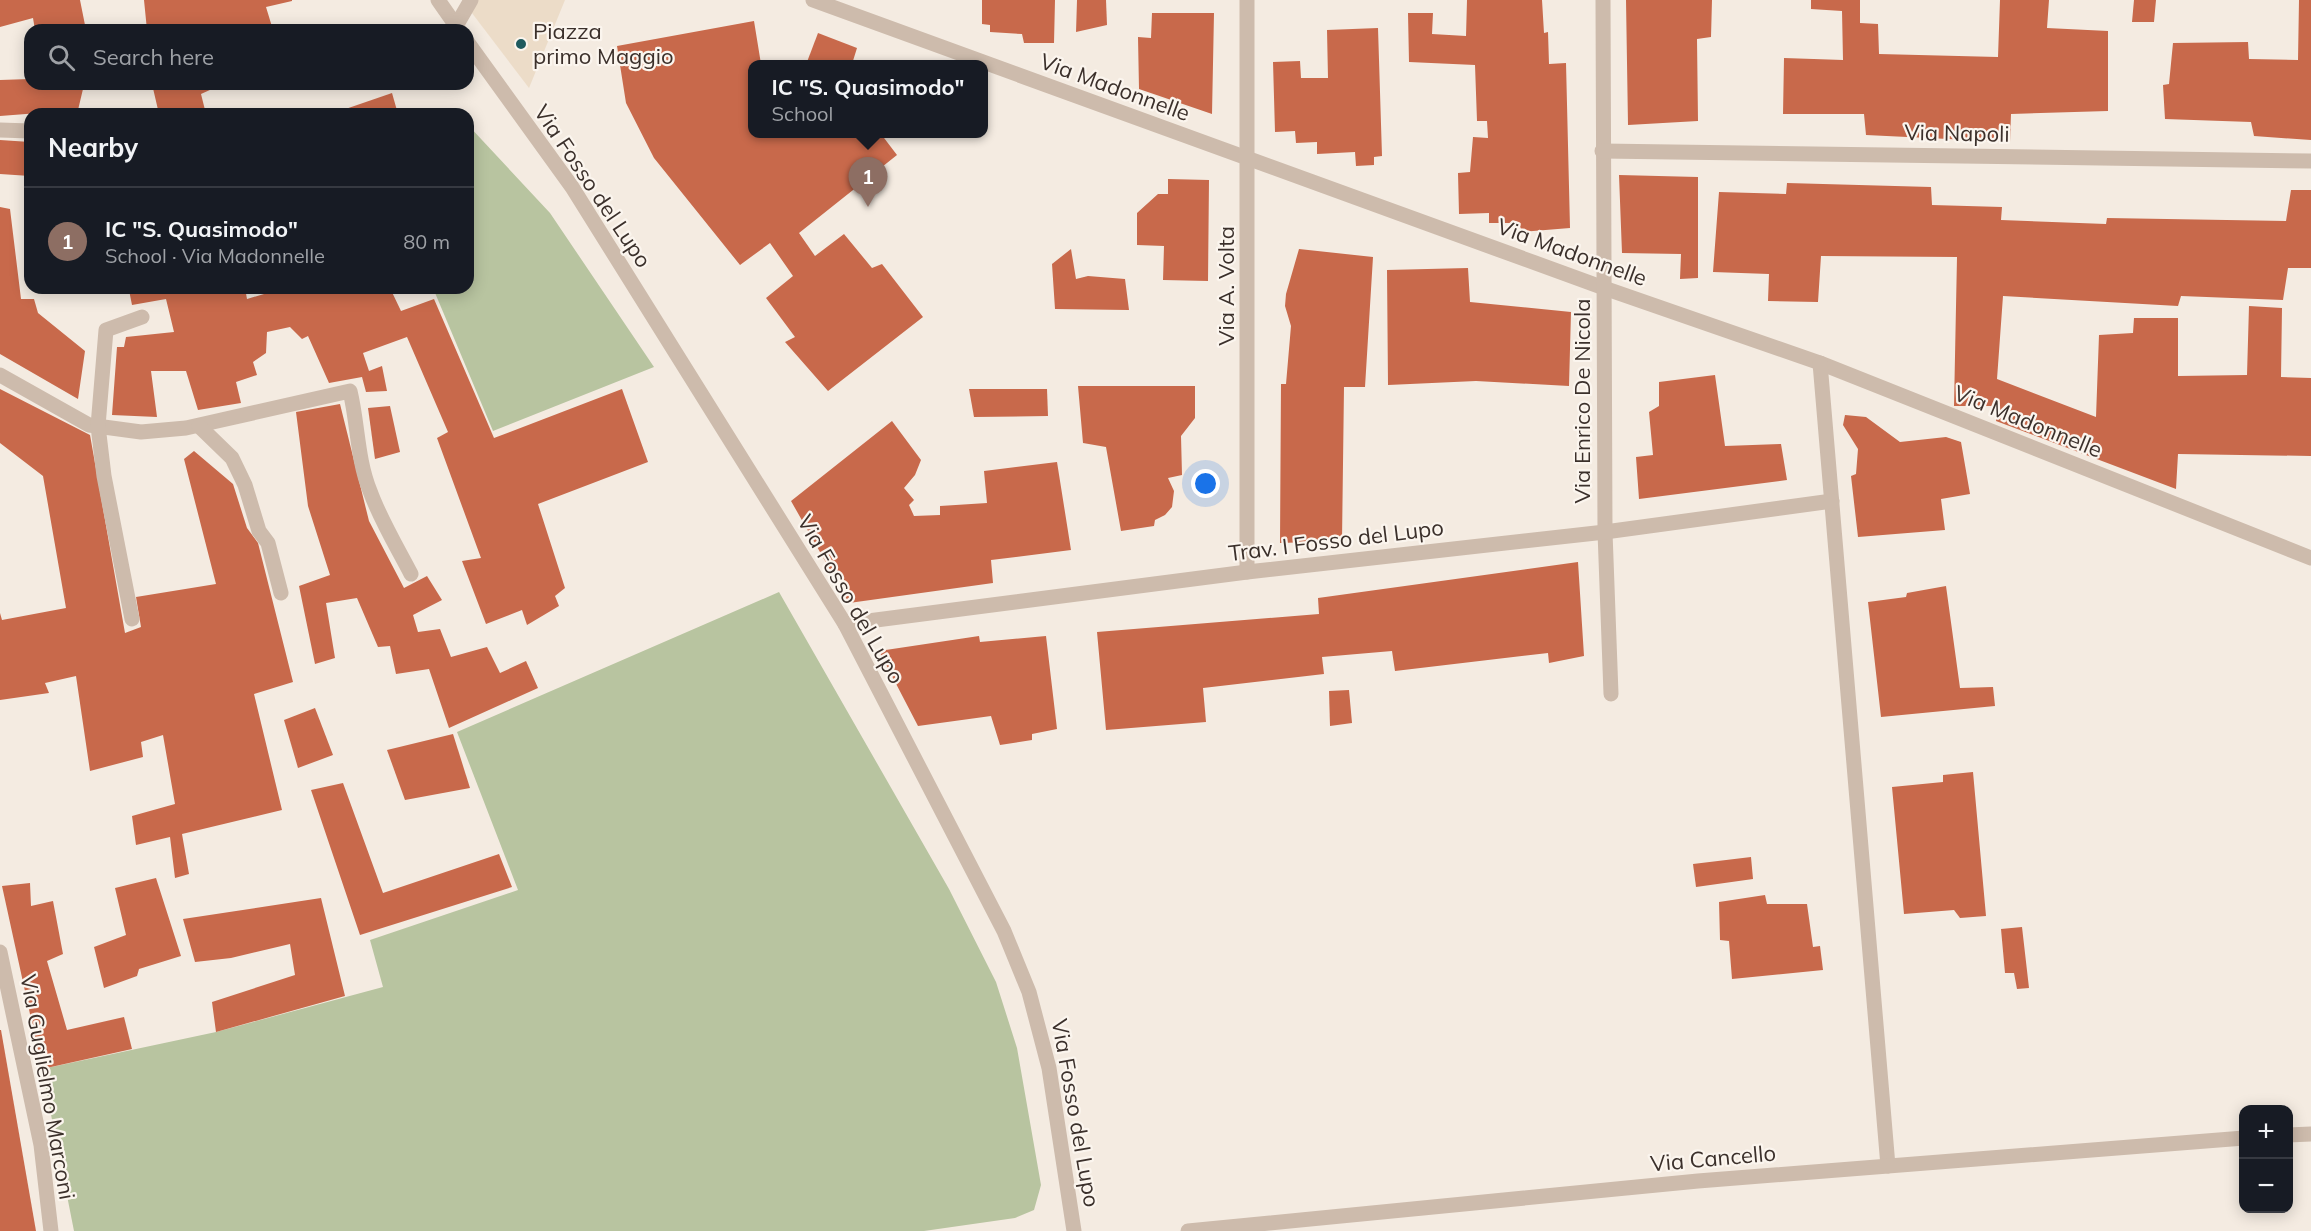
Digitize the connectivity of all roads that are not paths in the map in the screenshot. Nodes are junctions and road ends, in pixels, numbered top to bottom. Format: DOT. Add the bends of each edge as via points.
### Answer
graph roads {
  1 [pos="438,0"];
  2 [pos="471,0"];
  3 [pos="813,0"];
  4 [pos="1247,0"];
  5 [pos="1603,0"];
  6 [pos="455,24"];
  7 [pos="460,24"];
  8 [pos="474,51"];
  9 [pos="976,60"];
  10 [pos="988,64"];
  11 [pos="0,130"];
  12 [pos="24,130"];
  13 [pos="1602,151"];
  14 [pos="1249,160"];
  15 [pos="2311,161"];
  16 [pos="1604,288"];
  17 [pos="142,317"];
  18 [pos="1820,363"];
  19 [pos="0,375"];
  20 [pos="98,426"];
  21 [pos="199,426"];
  22 [pos="1832,501"];
  23 [pos="1605,532"];
  24 [pos="2311,558"];
  25 [pos="1247,572"];
  26 [pos="411,574"];
  27 [pos="281,593"];
  28 [pos="132,619"];
  29 [pos="844,624"];
  30 [pos="1611,694"];
  31 [pos="0,952"];
  32 [pos="2311,1134"];
  33 [pos="2293,1135"];
  34 [pos="2239,1138"];
  35 [pos="1888,1166"];
  36 [pos="51,1231"];
  37 [pos="1074,1231"];
  38 [pos="1188,1231"];
  1 -- 6 [label="street"];
  2 -- 7 [label="street"];
  3 -- 9 [label="street, Via Madonnelle"];
  4 -- 14 [label="street, Via A. Volta"];
  5 -- 13 [label="street, Via Enrico De Nicola"];
  8 -- 29 [label="street, Via Fosso del Lupo" via="572,187"];
  10 -- 14 [label="street, Via Madonnelle"];
  11 -- 12 [label="street"];
  13 -- 15 [label="street, Via Napoli"];
  13 -- 16 [label="street, Via Enrico De Nicola"];
  14 -- 16 [label="street, Via Madonnelle"];
  14 -- 25 [label="street, Via A. Volta"];
  16 -- 18 [label="street, Via Madonnelle"];
  16 -- 23 [label="street, Via Enrico De Nicola"];
  17 -- 20 [label="street" via="106,330"];
  18 -- 22 [label="street"];
  18 -- 24 [label="street, Via Madonnelle"];
  19 -- 20 [label="street" via="89,425"];
  20 -- 21 [label="street" via="141,432"];
  20 -- 28 [label="street"];
  21 -- 26 [label="street" via="350,391 370,491"];
  21 -- 27 [label="street" via="232,458 259,531 268,543"];
  22 -- 23 [label="street, Trav. I Fosso del Lupo"];
  22 -- 35 [label="street"];
  23 -- 25 [label="street, Trav. I Fosso del Lupo"];
  23 -- 30 [label="street, Via Enrico De Nicola"];
  25 -- 29 [label="street, Trav. I Fosso del Lupo"];
  29 -- 37 [label="street, Via Fosso del Lupo" via="1004,931 1029,992 1049,1068"];
  31 -- 36 [label="street, Via Guglielmo Marconi" via="41,1145"];
  32 -- 33 [label="street"];
  34 -- 35 [label="street, Via Cancello"];
  35 -- 38 [label="street, Via Cancello"];
}
